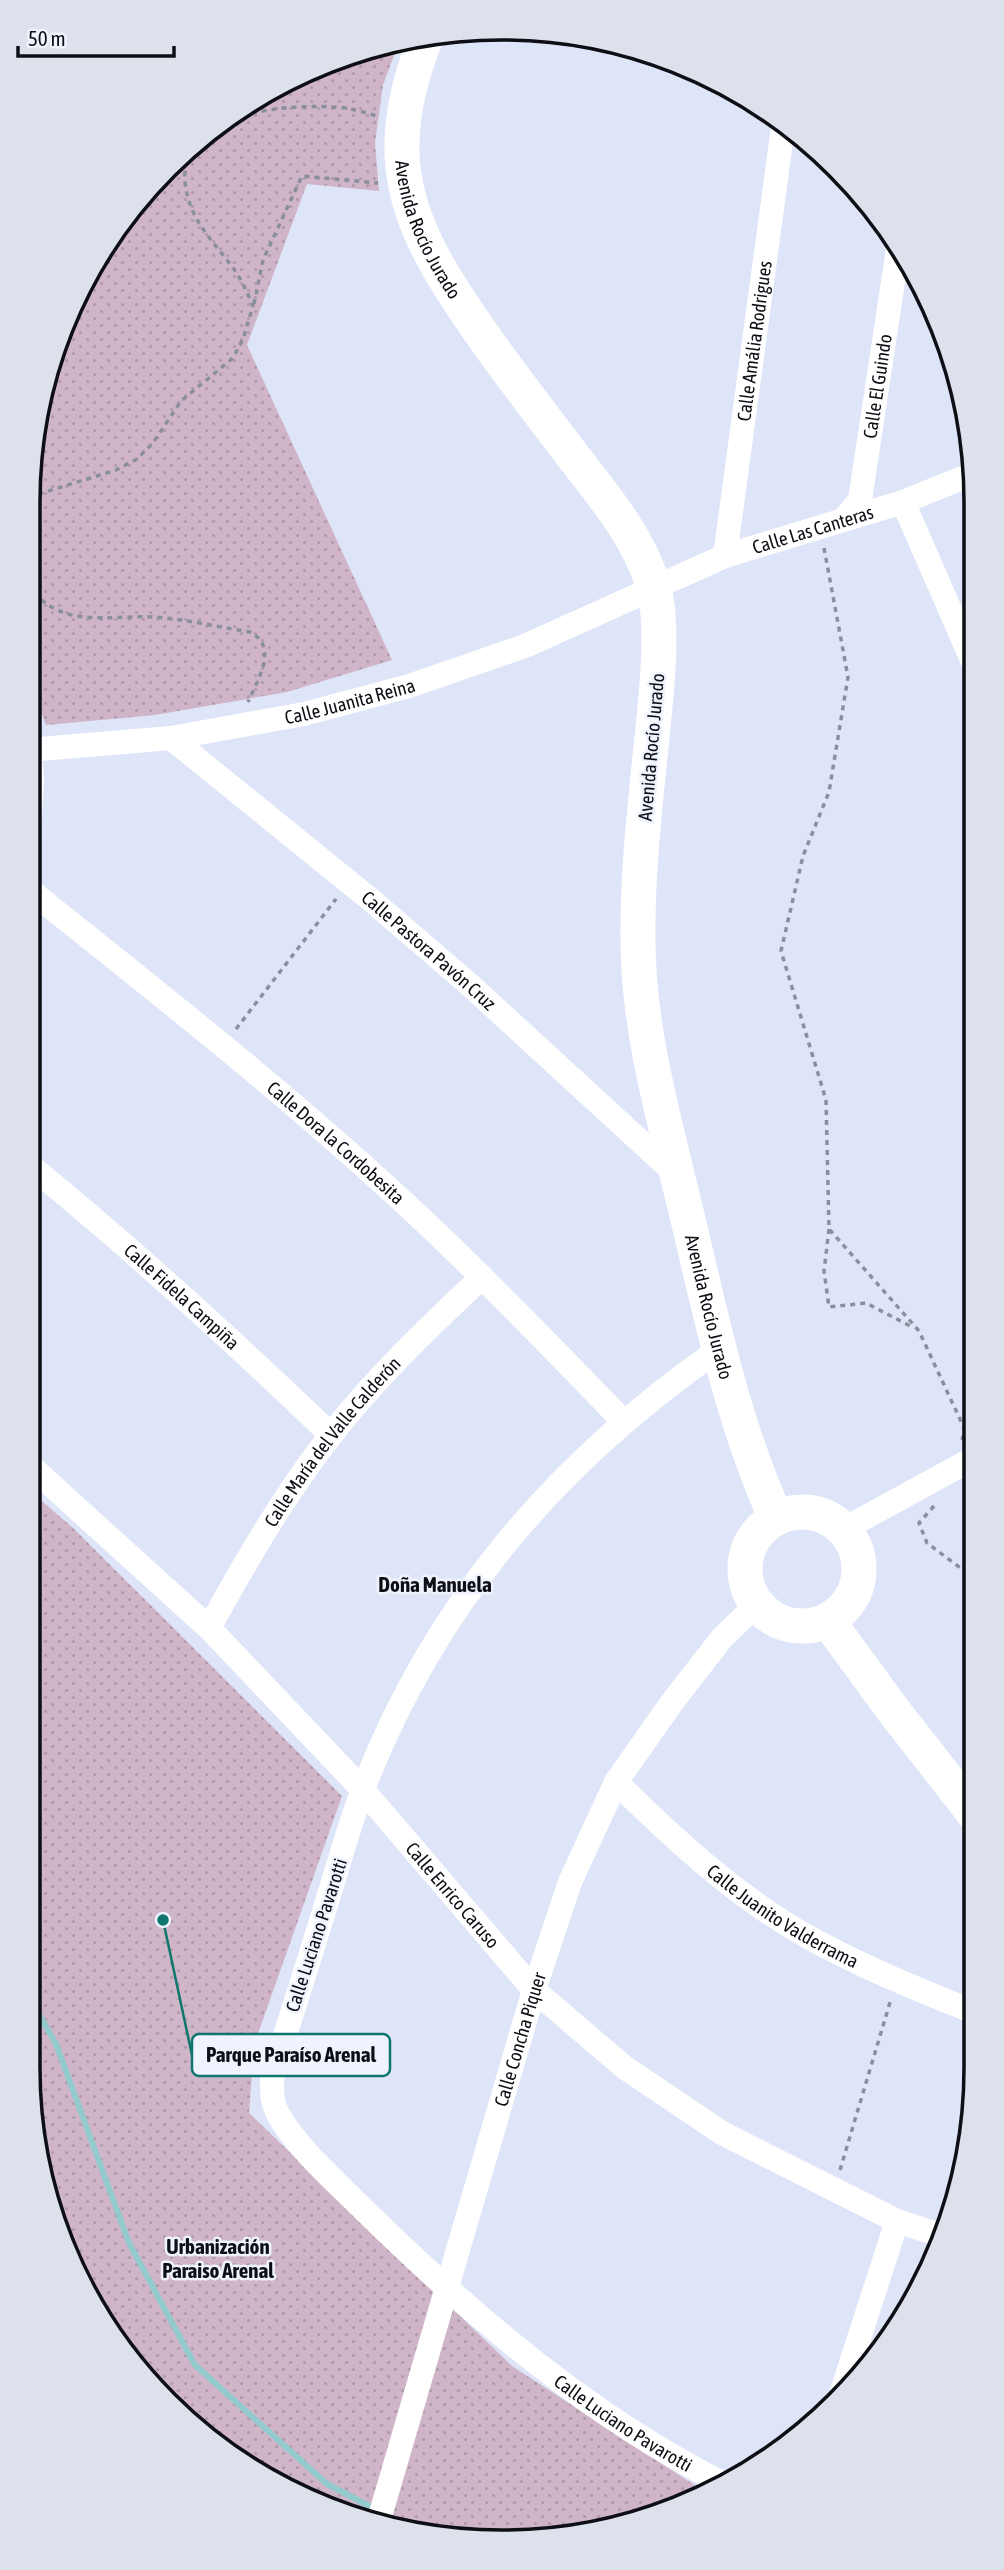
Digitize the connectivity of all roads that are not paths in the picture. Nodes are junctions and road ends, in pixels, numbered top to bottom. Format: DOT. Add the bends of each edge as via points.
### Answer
graph roads {
  1 [pos="423,47"];
  2 [pos="782,135"];
  3 [pos="896,261"];
  4 [pos="963,478"];
  5 [pos="904,502"];
  6 [pos="844,519"];
  7 [pos="725,556"];
  8 [pos="655,588"];
  9 [pos="964,641"];
  10 [pos="171,738"];
  11 [pos="40,749"];
  12 [pos="40,899"];
  13 [pos="40,1174"];
  14 [pos="678,1176"];
  15 [pos="482,1277"];
  16 [pos="718,1350"];
  17 [pos="623,1421"];
  18 [pos="331,1435"];
  19 [pos="964,1463"];
  20 [pos="40,1475"];
  21 [pos="776,1518"];
  22 [pos="844,1529"];
  23 [pos="757,1604"];
  24 [pos="828,1621"];
  25 [pos="209,1628"];
  26 [pos="616,1782"];
  27 [pos="363,1790"];
  28 [pos="964,1801"];
  29 [pos="534,1990"];
  30 [pos="964,2008"];
  31 [pos="897,2221"];
  32 [pos="933,2233"];
  33 [pos="448,2289"];
  34 [pos="848,2374"];
  35 [pos="714,2478"];
  36 [pos="380,2513"];
  1 -- 8 [label="street, Avenida Rocío Jurado" via="402,122 401,153 405,185 425,244 503,365 611,506 639,548"];
  2 -- 7 [label="street, Calle Amália Rodrigues"];
  3 -- 6 [label="street, Calle El Guindo" via="860,500"];
  4 -- 5 [label="street, Calle Las Canteras"];
  5 -- 6 [label="street, Calle Las Canteras"];
  5 -- 9 [label="street"];
  6 -- 7 [label="street, Calle Las Canteras"];
  7 -- 8 [label="street, Calle Las Canteras"];
  8 -- 10 [label="street, Calle Juanita Reina" via="525,646 409,686 304,714"];
  8 -- 14 [label="street, Avenida Rocío Jurado" via="657,685 638,943 650,1053"];
  10 -- 11 [label="street, Calle Juanita Reina"];
  10 -- 14 [label="street, Calle Pastora Pavón Cruz" via="471,986"];
  12 -- 15 [label="street, Calle Dora la Cordobesita" via="225,1045"];
  13 -- 18 [label="street, Calle Fidela Campiña" via="232,1340"];
  14 -- 16 [label="street, Avenida Rocío Jurado"];
  15 -- 17 [label="street, Calle Dora la Cordobesita"];
  15 -- 18 [label="street, Calle María del Valle Calderón" via="377,1381"];
  16 -- 17 [label="street, Calle Luciano Pavarotti"];
  16 -- 21 [label="street, Avenida Rocío Jurado" via="756,1475"];
  17 -- 27 [label="street, Calle Luciano Pavarotti" via="557,1483 497,1552 444,1627 406,1695"];
  18 -- 25 [label="street, Calle María del Valle Calderón" via="265,1529"];
  19 -- 22 [label="street"];
  20 -- 25 [label="street, Calle Enrico Caruso"];
  21 -- 22 [label="street" via="799,1512 823,1516"];
  21 -- 23 [label="street" via="749,1547 745,1567"];
  22 -- 24 [label="street" via="860,1566 857,1586 848,1604"];
  23 -- 24 [label="street" via="772,1618 792,1625"];
  23 -- 26 [label="street, Calle Concha Piquer" via="722,1638"];
  24 -- 28 [label="street"];
  25 -- 27 [label="street, Calle Enrico Caruso"];
  26 -- 29 [label="street, Calle Concha Piquer" via="570,1882"];
  26 -- 30 [label="street, Calle Juanito Valderrama" via="679,1844 748,1898 823,1945"];
  27 -- 29 [label="street, Calle Enrico Caruso"];
  27 -- 33 [label="street, Calle Luciano Pavarotti" via="273,2073 273,2100 289,2130 313,2158"];
  29 -- 31 [label="street, Calle Enrico Caruso" via="624,2067 722,2133"];
  29 -- 33 [label="street, Calle Concha Piquer"];
  31 -- 32 [label="street, Calle Enrico Caruso"];
  31 -- 34 [label="street"];
  33 -- 35 [label="street, Calle Luciano Pavarotti" via="594,2404"];
  33 -- 36 [label="street, Calle Concha Piquer"];
}
